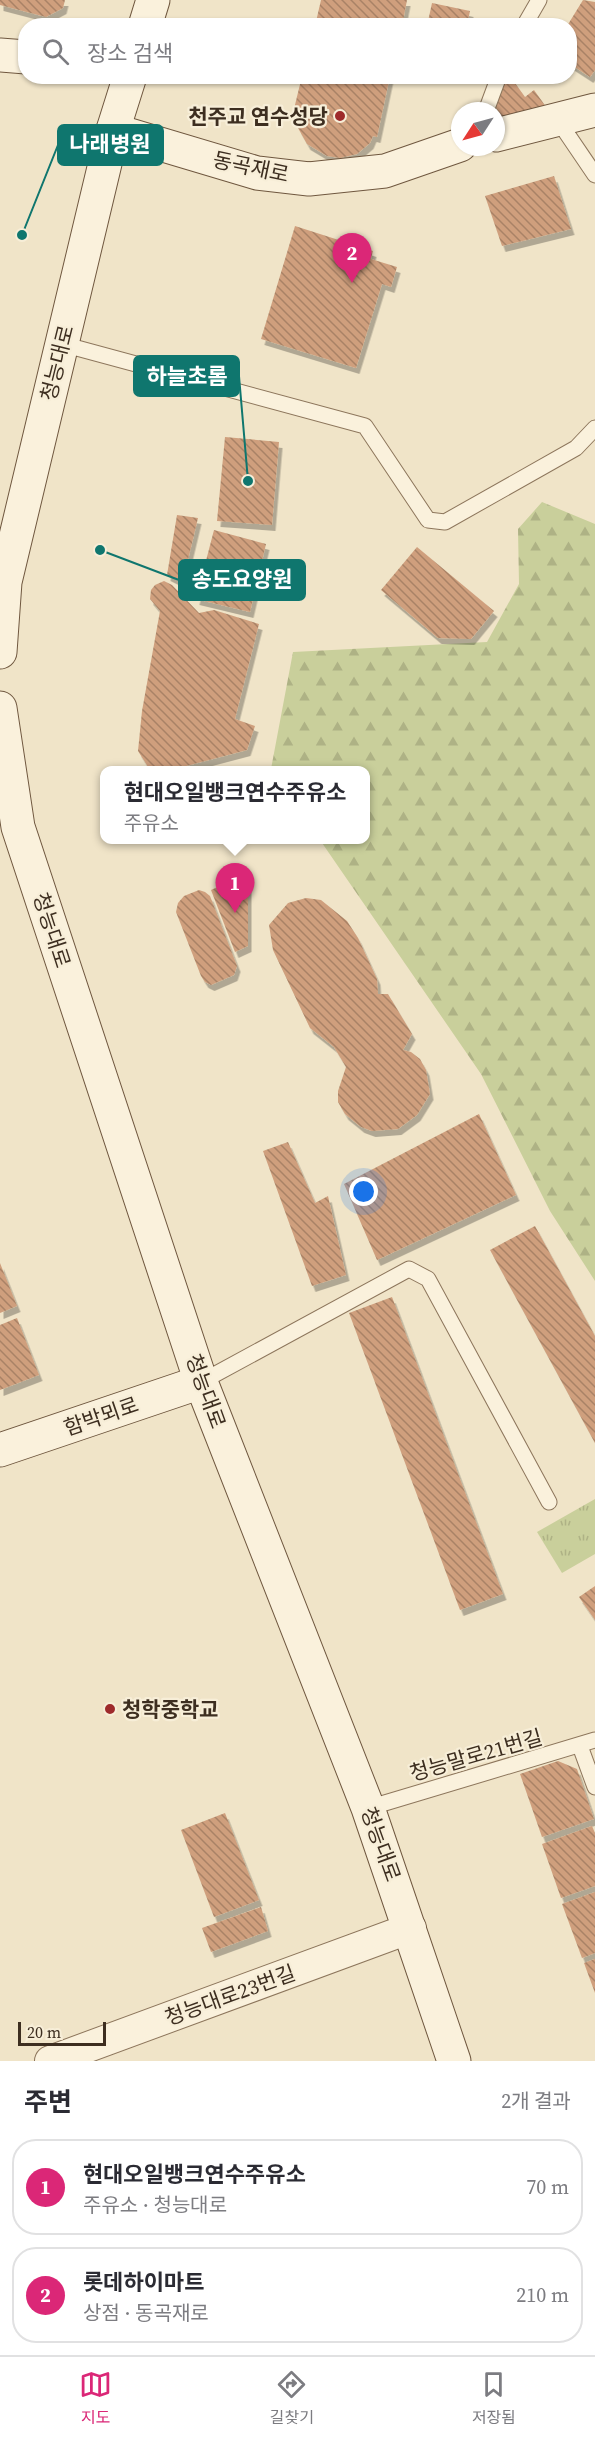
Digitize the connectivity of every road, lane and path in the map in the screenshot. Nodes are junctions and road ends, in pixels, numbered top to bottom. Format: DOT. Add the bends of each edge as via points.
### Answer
graph roads {
  1 [pos="153,0"];
  2 [pos="539,0"];
  3 [pos="147,18"];
  4 [pos="529,18"];
  5 [pos="0,54"];
  6 [pos="18,56"];
  7 [pos="121,84"];
  8 [pos="496,84"];
  9 [pos="489,102"];
  10 [pos="595,110"];
  11 [pos="557,119"];
  12 [pos="113,130"];
  13 [pos="505,133"];
  14 [pos="451,148"];
  15 [pos="595,175"];
  16 [pos="62,344"];
  17 [pos="595,428"];
  18 [pos="5,554"];
  19 [pos="0,652"];
  20 [pos="0,708"];
  21 [pos="201,1382"];
  22 [pos="0,1450"];
  23 [pos="549,1502"];
  24 [pos="595,1740"];
  25 [pos="580,1746"];
  26 [pos="595,1787"];
  27 [pos="368,1808"];
  28 [pos="411,1928"];
  29 [pos="50,2061"];
  30 [pos="454,2061"];
  1 -- 3 [label="main road"];
  2 -- 4 [label="lane"];
  5 -- 6 [label="main road"];
  7 -- 12 [label="main road, 청능대로"];
  8 -- 9 [label="lane"];
  10 -- 11 [label="main road"];
  11 -- 13 [label="main road"];
  11 -- 15 [label="lane"];
  12 -- 14 [label="main road, 동곡재로" via="257,173 309,179 385,171"];
  12 -- 16 [label="main road, 청능대로"];
  16 -- 17 [label="lane" via="364,426 428,520 445,522 576,448"];
  16 -- 18 [label="main road, 청능대로"];
  18 -- 19 [label="main road, 청능대로"];
  20 -- 21 [label="main road, 청능대로" via="18,827"];
  21 -- 22 [label="main road, 함박뫼로"];
  21 -- 23 [label="lane" via="409,1269 428,1279"];
  21 -- 27 [label="main road, 청능대로"];
  24 -- 25 [label="lane, 청능말로21번길"];
  25 -- 26 [label="lane"];
  25 -- 27 [label="lane, 청능말로21번길"];
  27 -- 28 [label="main road, 청능대로"];
  28 -- 29 [label="street, 청능대로23번길"];
  28 -- 30 [label="main road, 청능대로"];
}
